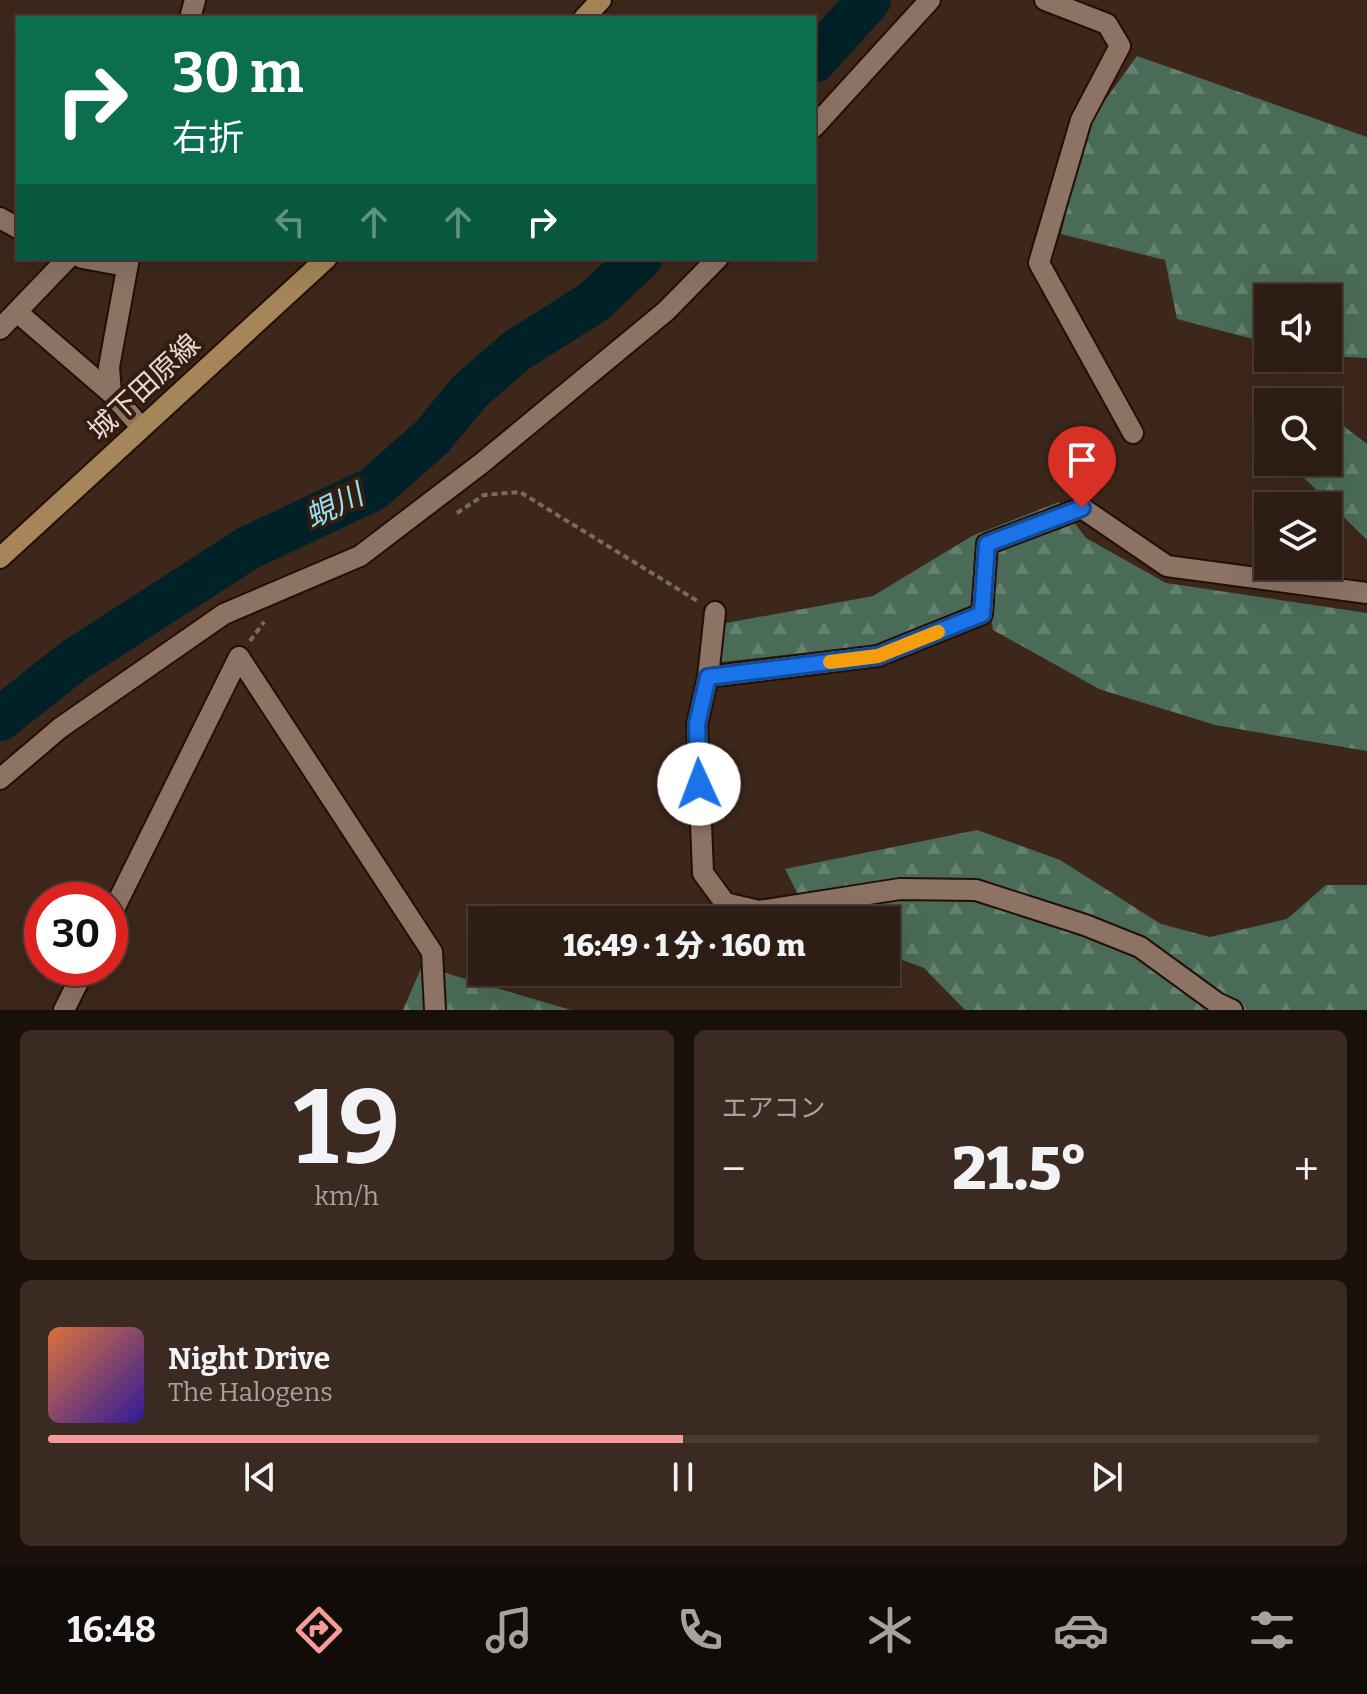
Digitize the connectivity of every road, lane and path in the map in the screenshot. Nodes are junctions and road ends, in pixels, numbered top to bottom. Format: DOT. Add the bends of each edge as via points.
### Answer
graph roads {
  1 [pos="930,0"];
  2 [pos="1045,0"];
  3 [pos="816,125"];
  4 [pos="66,260"];
  5 [pos="104,260"];
  6 [pos="325,260"];
  7 [pos="716,260"];
  8 [pos="127,262"];
  9 [pos="17,312"];
  10 [pos="0,329"];
  11 [pos="111,393"];
  12 [pos="141,427"];
  13 [pos="1133,433"];
  14 [pos="449,518"];
  15 [pos="0,558"];
  16 [pos="1367,593"];
  17 [pos="715,612"];
  18 [pos="708,677"];
  19 [pos="0,779"];
  20 [pos="127,882"];
  21 [pos="76,986"];
  22 [pos="64,1010"];
  23 [pos="435,1010"];
  24 [pos="1232,1010"];
  1 -- 3 [label="street"];
  2 -- 13 [label="street" via="1107,24 1120,46 1081,120 1039,263"];
  4 -- 9 [label="street"];
  5 -- 8 [label="street"];
  6 -- 12 [label="main road, 城下田原線"];
  7 -- 19 [label="street" via="654,321 360,556 224,614 60,728"];
  8 -- 11 [label="street" via="109,367"];
  9 -- 10 [label="street"];
  9 -- 11 [label="street"];
  11 -- 12 [label="street"];
  12 -- 15 [label="main road, 城下田原線"];
  14 -- 17 [label="path" via="484,495 520,492"];
  16 -- 18 [label="street" via="1167,566 1082,508 987,544 982,614 878,656"];
  17 -- 18 [label="street"];
  18 -- 24 [label="street" via="697,724 703,873 725,903 759,911 900,889 976,890 1140,947"];
  20 -- 23 [label="street" via="239,657 432,952"];
  21 -- 22 [label="street"];
}
